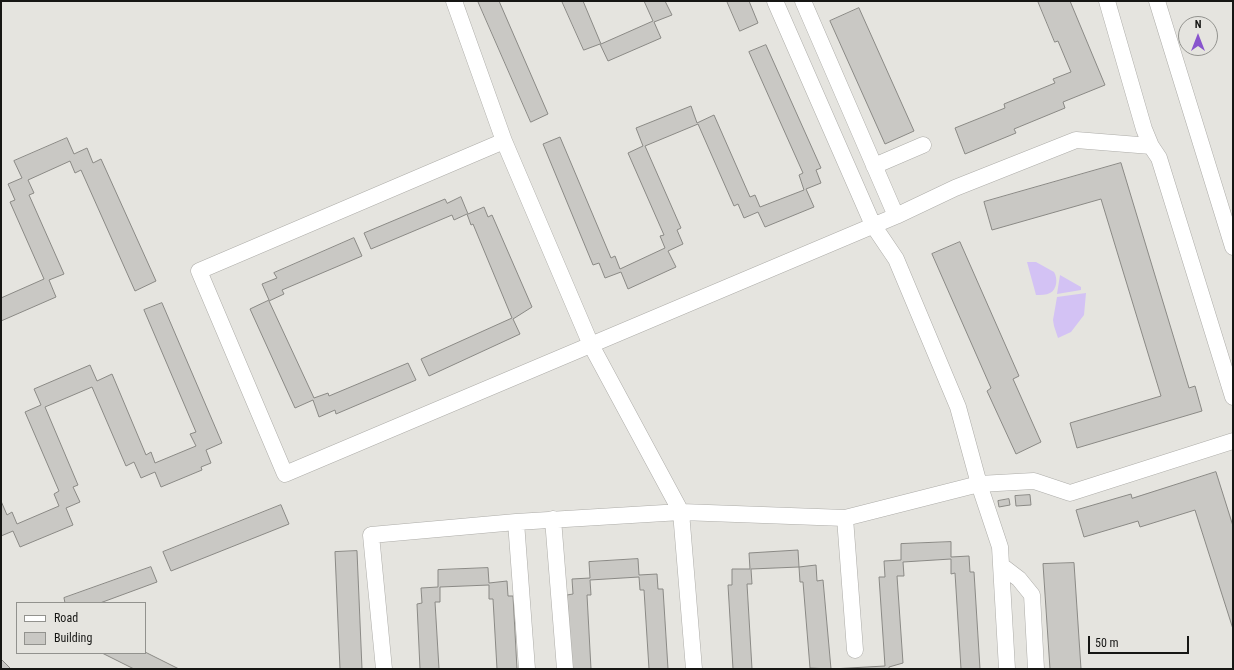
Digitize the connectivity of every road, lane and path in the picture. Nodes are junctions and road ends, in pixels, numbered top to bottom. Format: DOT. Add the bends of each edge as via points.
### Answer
graph roads {
  1 [pos="454,1"];
  2 [pos="775,1"];
  3 [pos="803,1"];
  4 [pos="1107,1"];
  5 [pos="1157,1"];
  6 [pos="504,141"];
  7 [pos="923,145"];
  8 [pos="1151,146"];
  9 [pos="874,166"];
  10 [pos="896,216"];
  11 [pos="873,225"];
  12 [pos="1233,247"];
  13 [pos="591,344"];
  14 [pos="1233,397"];
  15 [pos="1233,441"];
  16 [pos="979,484"];
  17 [pos="681,512"];
  18 [pos="844,518"];
  19 [pos="553,519"];
  20 [pos="516,522"];
  21 [pos="1002,566"];
  22 [pos="855,650"];
  23 [pos="384,669"];
  24 [pos="527,669"];
  25 [pos="565,669"];
  26 [pos="694,669"];
  27 [pos="1007,669"];
  28 [pos="1036,669"];
  1 -- 6 [label="street"];
  2 -- 11 [label="street"];
  3 -- 9 [label="street"];
  4 -- 8 [label="street"];
  5 -- 12 [label="street"];
  6 -- 13 [label="street"];
  6 -- 13 [label="street" via="199,271 285,474"];
  7 -- 9 [label="street"];
  8 -- 10 [label="street" via="1076,140 955,188"];
  8 -- 14 [label="street" via="1159,158"];
  9 -- 10 [label="street"];
  10 -- 11 [label="street"];
  11 -- 13 [label="street"];
  11 -- 16 [label="street" via="896,259 958,407"];
  13 -- 17 [label="street"];
  15 -- 16 [label="street" via="1070,493 1034,481"];
  16 -- 18 [label="street"];
  16 -- 21 [label="street" via="1000,547"];
  17 -- 18 [label="street"];
  17 -- 19 [label="street"];
  17 -- 26 [label="street"];
  18 -- 22 [label="street"];
  19 -- 20 [label="street"];
  19 -- 25 [label="street"];
  20 -- 23 [label="street" via="371,535"];
  20 -- 24 [label="street"];
  21 -- 27 [label="street"];
  21 -- 28 [label="street" via="1019,579 1032,594"];
}
